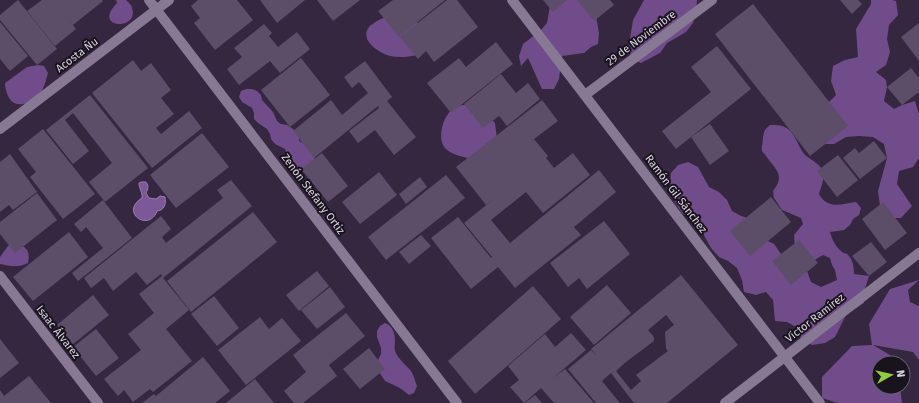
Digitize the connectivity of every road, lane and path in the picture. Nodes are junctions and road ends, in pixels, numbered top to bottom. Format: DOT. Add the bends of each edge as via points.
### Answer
graph roads {
  1 [pos="149,0"];
  2 [pos="169,0"];
  3 [pos="512,0"];
  4 [pos="712,0"];
  5 [pos="156,10"];
  6 [pos="585,95"];
  7 [pos="0,129"];
  8 [pos="919,253"];
  9 [pos="0,276"];
  10 [pos="785,357"];
  11 [pos="98,403"];
  12 [pos="457,403"];
  13 [pos="725,403"];
  14 [pos="820,403"];
  1 -- 5 [label="street, Zenón Stefany Ortiz"];
  2 -- 5 [label="street, Acosta Ñu"];
  3 -- 6 [label="street, Ramón Gil Sánchez"];
  4 -- 6 [label="street, 29 de Noviembre"];
  5 -- 7 [label="street, Acosta Ñu"];
  5 -- 12 [label="street, Zenón Stefany Ortiz"];
  6 -- 10 [label="street, Ramón Gil Sánchez"];
  8 -- 10 [label="street, Víctor Ramírez"];
  9 -- 11 [label="street, Isaac Álvarez"];
  10 -- 13 [label="street, Víctor Ramírez"];
  10 -- 14 [label="street, Ramón Gil Sánchez"];
}
